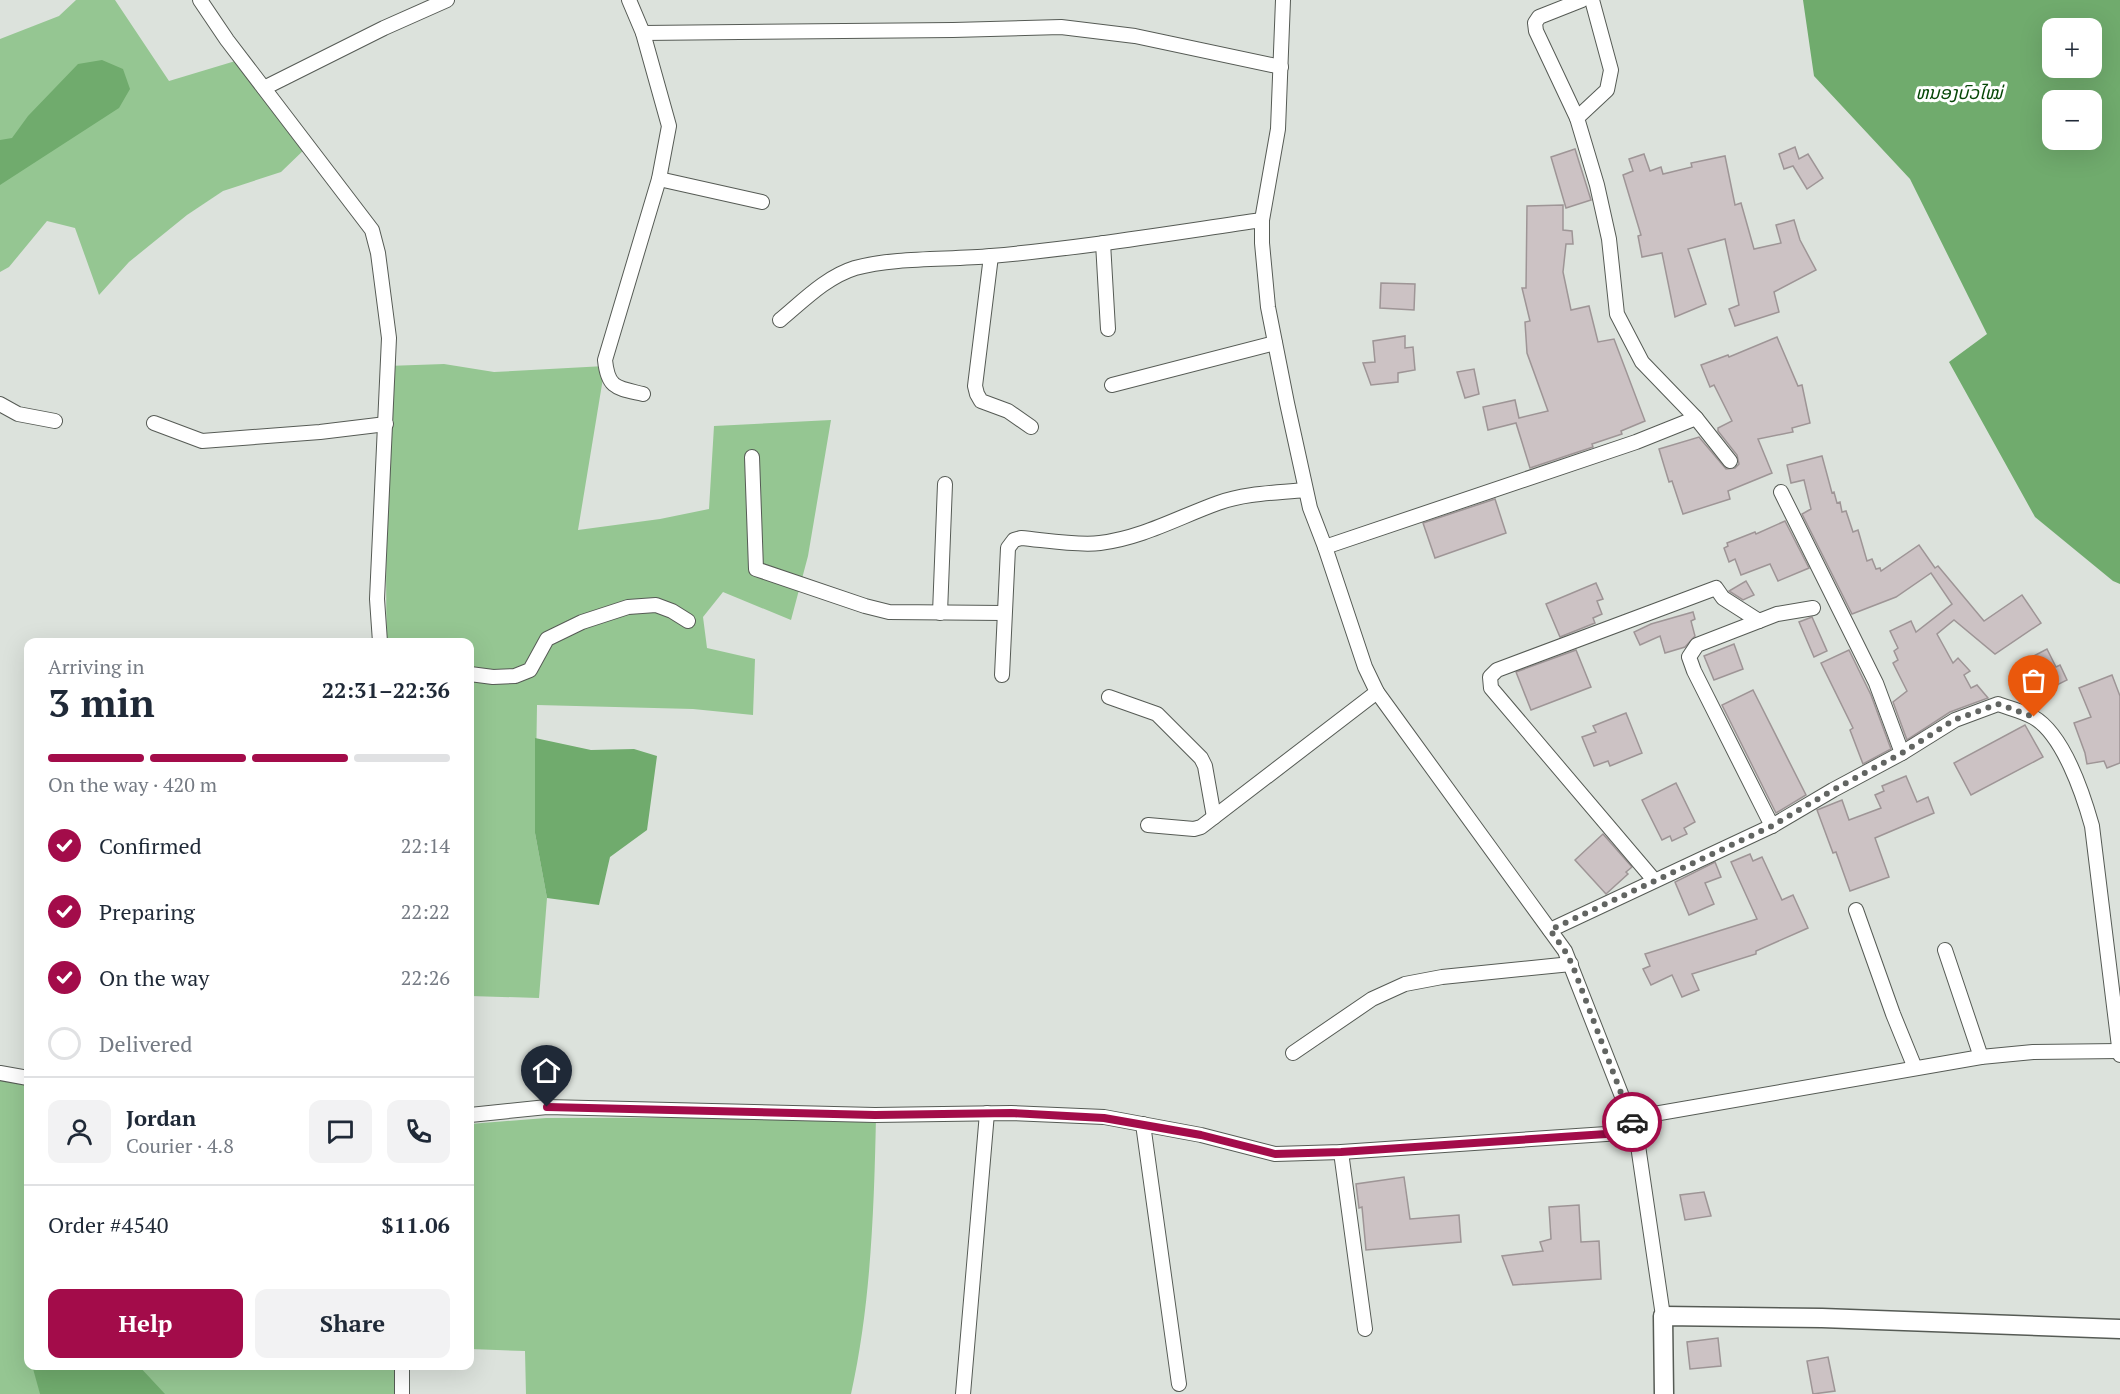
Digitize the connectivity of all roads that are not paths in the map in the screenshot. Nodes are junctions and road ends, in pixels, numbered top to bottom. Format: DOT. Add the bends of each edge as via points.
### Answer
graph roads {
  1 [pos="200,0"];
  2 [pos="447,0"];
  3 [pos="629,0"];
  4 [pos="1283,0"];
  5 [pos="1582,0"];
  6 [pos="1592,0"];
  7 [pos="643,33"];
  8 [pos="1281,67"];
  9 [pos="264,88"];
  10 [pos="1577,118"];
  11 [pos="659,179"];
  12 [pos="762,202"];
  13 [pos="1262,220"];
  14 [pos="1103,243"];
  15 [pos="991,256"];
  16 [pos="780,320"];
  17 [pos="1108,329"];
  18 [pos="1275,343"];
  19 [pos="1112,385"];
  20 [pos="643,394"];
  21 [pos="0,404"];
  22 [pos="1696,418"];
  23 [pos="55,421"];
  24 [pos="154,423"];
  25 [pos="386,424"];
  26 [pos="1031,426"];
  27 [pos="752,457"];
  28 [pos="1730,461"];
  29 [pos="945,484"];
  30 [pos="1305,490"];
  31 [pos="1780,492"];
  32 [pos="1325,547"];
  33 [pos="1813,608"];
  34 [pos="940,613"];
  35 [pos="1004,613"];
  36 [pos="688,621"];
  37 [pos="1758,621"];
  38 [pos="380,638"];
  39 [pos="474,675"];
  40 [pos="1002,675"];
  41 [pos="1377,692"];
  42 [pos="1109,697"];
  43 [pos="1902,753"];
  44 [pos="1214,817"];
  45 [pos="1148,825"];
  46 [pos="1772,826"];
  47 [pos="1654,880"];
  48 [pos="1856,909"];
  49 [pos="1550,930"];
  50 [pos="1945,950"];
  51 [pos="1572,964"];
  52 [pos="2120,1051"];
  53 [pos="1293,1053"];
  54 [pos="2120,1055"];
  55 [pos="1981,1057"];
  56 [pos="1915,1068"];
  57 [pos="0,1073"];
  58 [pos="24,1077"];
  59 [pos="987,1113"];
  60 [pos="474,1115"];
  61 [pos="1631,1118"];
  62 [pos="1143,1124"];
  63 [pos="1636,1132"];
  64 [pos="1341,1152"];
  65 [pos="1663,1316"];
  66 [pos="1365,1329"];
  67 [pos="2120,1329"];
  68 [pos="402,1370"];
  69 [pos="1179,1384"];
  70 [pos="402,1394"];
  71 [pos="963,1394"];
  72 [pos="1664,1394"];
  1 -- 9 [label="street"];
  2 -- 9 [label="street"];
  3 -- 7 [label="street"];
  4 -- 8 [label="street"];
  5 -- 10 [label="street" via="1539,17 1535,23"];
  6 -- 10 [label="street" via="1611,70 1607,90"];
  7 -- 8 [label="street" via="1061,27 1135,36"];
  7 -- 11 [label="street" via="669,126"];
  8 -- 13 [label="street" via="1278,129"];
  9 -- 25 [label="street" via="372,230 389,338"];
  10 -- 22 [label="street" via="1609,239 1617,314 1642,362"];
  11 -- 12 [label="street"];
  11 -- 20 [label="street" via="605,360 607,377 616,388"];
  13 -- 14 [label="street"];
  13 -- 18 [label="street" via="1268,307"];
  14 -- 15 [label="street"];
  14 -- 17 [label="street"];
  15 -- 16 [label="street" via="875,263 853,269 826,281"];
  15 -- 26 [label="street" via="975,387 981,400"];
  18 -- 19 [label="street"];
  18 -- 30 [label="street"];
  21 -- 23 [label="street" via="18,414"];
  22 -- 28 [label="street"];
  22 -- 32 [label="street"];
  24 -- 25 [label="street" via="202,441"];
  25 -- 38 [label="street" via="377,599"];
  27 -- 34 [label="street" via="756,569 889,612"];
  29 -- 34 [label="street"];
  30 -- 32 [label="street"];
  30 -- 35 [label="street" via="1241,496 1139,535 1097,544 1014,540 1008,548"];
  31 -- 43 [label="street" via="1876,683"];
  32 -- 41 [label="street"];
  33 -- 37 [label="street"];
  34 -- 35 [label="street"];
  35 -- 40 [label="street"];
  36 -- 39 [label="street" via="656,605 628,607 547,639 530,670 515,676"];
  37 -- 46 [label="street" via="1697,645 1689,657"];
  37 -- 47 [label="street" via="1723,598 1716,588 1497,670 1490,677 1491,688"];
  41 -- 44 [label="street"];
  41 -- 49 [label="street"];
  42 -- 44 [label="street" via="1157,714 1201,758"];
  43 -- 46 [label="street"];
  43 -- 52 [label="street" via="1954,720 1998,704 2034,717 2055,739 2084,796 2092,826"];
  44 -- 45 [label="street" via="1194,829"];
  46 -- 47 [label="street"];
  47 -- 49 [label="street"];
  48 -- 56 [label="street"];
  49 -- 51 [label="street"];
  50 -- 55 [label="street"];
  51 -- 53 [label="street" via="1405,984 1372,999"];
  51 -- 61 [label="street"];
  52 -- 54 [label="street"];
  52 -- 55 [label="street"];
  55 -- 56 [label="street"];
  56 -- 61 [label="street"];
  57 -- 58 [label="street"];
  59 -- 60 [label="street" via="875,1115 547,1107"];
  59 -- 62 [label="street" via="1104,1118"];
  59 -- 71 [label="street"];
  61 -- 63 [label="street"];
  62 -- 64 [label="street" via="1275,1154"];
  62 -- 69 [label="street"];
  63 -- 64 [label="street"];
  63 -- 65 [label="street"];
  64 -- 66 [label="street"];
  65 -- 67 [label="street"];
  65 -- 72 [label="street"];
  68 -- 70 [label="street"];
}
